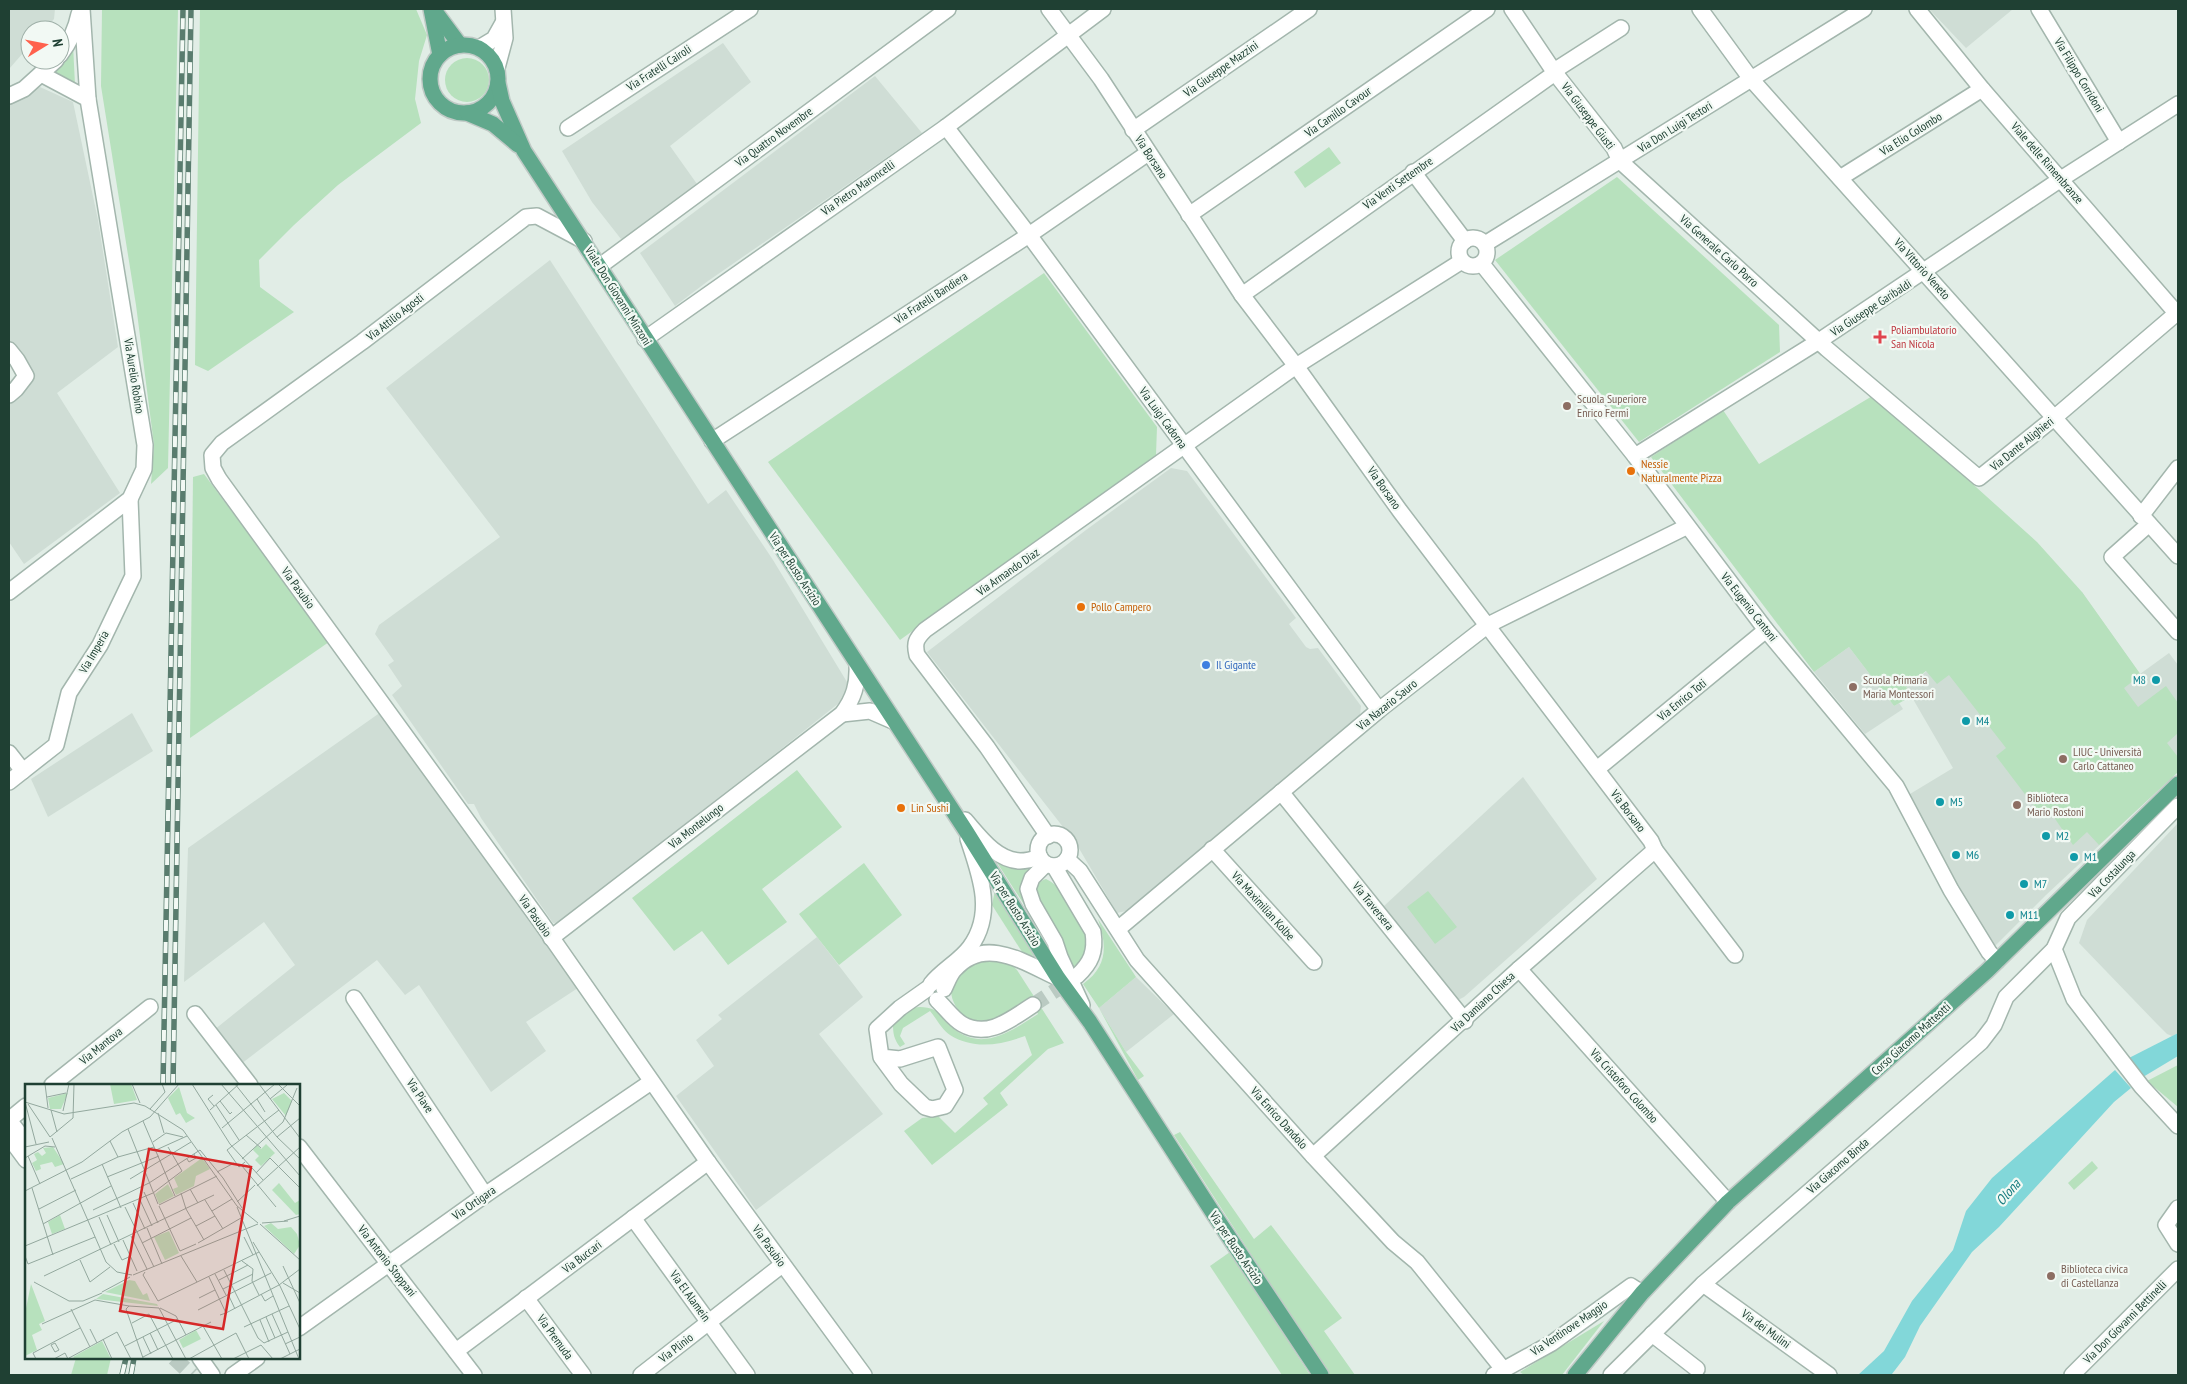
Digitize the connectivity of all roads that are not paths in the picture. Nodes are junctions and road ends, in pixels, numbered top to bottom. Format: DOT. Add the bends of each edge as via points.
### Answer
graph roads {
  1 [pos="81,9"];
  2 [pos="432,9"];
  3 [pos="749,9"];
  4 [pos="948,9"];
  5 [pos="1049,9"];
  6 [pos="1102,9"];
  7 [pos="1309,9"];
  8 [pos="1487,9"];
  9 [pos="1512,9"];
  10 [pos="1700,9"];
  11 [pos="1864,9"];
  12 [pos="1917,9"];
  13 [pos="2039,9"];
  14 [pos="504,13"];
  15 [pos="1620,28"];
  16 [pos="1070,35"];
  17 [pos="70,39"];
  18 [pos="460,45"];
  19 [pos="480,48"];
  20 [pos="440,55"];
  21 [pos="45,70"];
  22 [pos="1554,73"];
  23 [pos="41,74"];
  24 [pos="497,76"];
  25 [pos="1751,79"];
  26 [pos="1982,89"];
  27 [pos="9,96"];
  28 [pos="88,99"];
  29 [pos="2178,104"];
  30 [pos="467,113"];
  31 [pos="946,127"];
  32 [pos="568,128"];
  33 [pos="1133,130"];
  34 [pos="2119,142"];
  35 [pos="524,151"];
  36 [pos="1148,153"];
  37 [pos="1620,161"];
  38 [pos="1413,172"];
  39 [pos="1840,178"];
  40 [pos="2061,179"];
  41 [pos="1189,216"];
  42 [pos="1029,235"];
  43 [pos="584,241"];
  44 [pos="1465,241"];
  45 [pos="1485,244"];
  46 [pos="1462,261"];
  47 [pos="1482,264"];
  48 [pos="600,266"];
  49 [pos="1925,272"];
  50 [pos="1242,295"];
  51 [pos="2178,313"];
  52 [pos="645,339"];
  53 [pos="1819,341"];
  54 [pos="9,350"];
  55 [pos="1296,366"];
  56 [pos="9,395"];
  57 [pos="2054,418"];
  58 [pos="712,441"];
  59 [pos="1183,447"];
  60 [pos="212,454"];
  61 [pos="1635,456"];
  62 [pos="2178,468"];
  63 [pos="130,499"];
  64 [pos="2145,520"];
  65 [pos="1686,527"];
  66 [pos="2178,556"];
  67 [pos="9,592"];
  68 [pos="1488,625"];
  69 [pos="1766,630"];
  70 [pos="2178,632"];
  71 [pos="857,664"];
  72 [pos="1379,710"];
  73 [pos="842,714"];
  74 [pos="893,721"];
  75 [pos="9,753"];
  76 [pos="1597,769"];
  77 [pos="23,771"];
  78 [pos="9,782"];
  79 [pos="2178,784"];
  80 [pos="936,786"];
  81 [pos="1281,792"];
  82 [pos="2178,806"];
  83 [pos="966,831"];
  84 [pos="1048,836"];
  85 [pos="1212,849"];
  86 [pos="1655,850"];
  87 [pos="1052,861"];
  88 [pos="1118,929"];
  89 [pos="551,938"];
  90 [pos="2054,949"];
  91 [pos="1735,955"];
  92 [pos="1997,961"];
  93 [pos="1314,962"];
  94 [pos="1519,969"];
  95 [pos="1077,976"];
  96 [pos="1058,978"];
  97 [pos="935,992"];
  98 [pos="354,998"];
  99 [pos="1033,1005"];
  100 [pos="150,1007"];
  101 [pos="195,1014"];
  102 [pos="1464,1021"];
  103 [pos="1090,1022"];
  104 [pos="881,1056"];
  105 [pos="651,1082"];
  106 [pos="53,1084"];
  107 [pos="249,1084"];
  108 [pos="25,1107"];
  109 [pos="9,1120"];
  110 [pos="2178,1126"];
  111 [pos="9,1137"];
  112 [pos="25,1141"];
  113 [pos="300,1148"];
  114 [pos="1313,1156"];
  115 [pos="25,1159"];
  116 [pos="708,1162"];
  117 [pos="485,1195"];
  118 [pos="1728,1202"];
  119 [pos="2178,1208"];
  120 [pos="633,1218"];
  121 [pos="2178,1244"];
  122 [pos="389,1263"];
  123 [pos="782,1265"];
  124 [pos="2178,1269"];
  125 [pos="1703,1284"];
  126 [pos="1642,1292"];
  127 [pos="526,1298"];
  128 [pos="709,1322"];
  129 [pos="300,1327"];
  130 [pos="1652,1334"];
  131 [pos="456,1351"];
  132 [pos="201,1359"];
  133 [pos="256,1359"];
  134 [pos="1697,1370"];
  135 [pos="1499,1372"];
  136 [pos="467,1373"];
  137 [pos="212,1375"];
  138 [pos="233,1375"];
  139 [pos="583,1375"];
  140 [pos="641,1375"];
  141 [pos="747,1375"];
  142 [pos="864,1375"];
  143 [pos="1321,1375"];
  144 [pos="1575,1375"];
  145 [pos="1611,1375"];
  146 [pos="1828,1375"];
  147 [pos="2072,1375"];
  1 -- 17 [label="street, Via Aurelio Robino"];
  1 -- 28 [label="street, Via Aurelio Robino"];
  2 -- 18 [label="main road"];
  2 -- 20 [label="main road"];
  3 -- 32 [label="street, Via Fratelli Cairoli"];
  4 -- 48 [label="street, Via Quattro Novembre"];
  5 -- 16 [label="street, Via Borsano"];
  6 -- 16 [label="street, Via Pietro Maroncelli"];
  7 -- 33 [label="street, Via Giuseppe Mazzini"];
  8 -- 41 [label="street, Via Camillo Cavour"];
  9 -- 22 [label="street, Via Giuseppe Giusti"];
  10 -- 25 [label="street, Via Vittorio Veneto"];
  11 -- 25 [label="street, Via Don Luigi Testori"];
  12 -- 26 [label="street, Viale delle Rimembranze"];
  13 -- 34 [label="street, Via Filippo Corridoni"];
  14 -- 19 [label="street, Viale Don Giovanni Minzoni" via="502,26 494,39"];
  14 -- 24 [label="street, Viale Don Giovanni Minzoni" via="505,38"];
  15 -- 22 [label="street, Via Giuseppe Giusti"];
  16 -- 31 [label="street, Via Pietro Maroncelli"];
  16 -- 33 [label="street, Via Borsano"];
  18 -- 19 [label="main road"];
  18 -- 20 [label="main road"];
  19 -- 24 [label="main road" via="487,53"];
  20 -- 30 [label="main road" via="430,76 436,99 455,112"];
  21 -- 23 [label="street"];
  22 -- 37 [label="street, Via Giuseppe Giusti" via="1614,148"];
  22 -- 38 [label="street, Via Venti Settembre"];
  23 -- 27 [label="street"];
  23 -- 28 [label="street"];
  24 -- 30 [label="main road" via="495,94 488,104"];
  24 -- 35 [label="main road, Viale Don Giovanni Minzoni" via="502,102"];
  25 -- 37 [label="street, Via Don Luigi Testori"];
  25 -- 39 [label="street, Via Vittorio Veneto"];
  26 -- 39 [label="street, Via Elio Colombo"];
  26 -- 40 [label="street, Viale delle Rimembranze"];
  28 -- 63 [label="street, Via Aurelio Robino" via="145,445 144,469"];
  29 -- 34 [label="street, Via Giuseppe Garibaldi"];
  30 -- 35 [label="main road, Viale Don Giovanni Minzoni" via="493,124"];
  31 -- 42 [label="street, Via Luigi Cadorna"];
  31 -- 52 [label="street, Via Pietro Maroncelli"];
  33 -- 36 [label="street, Via Borsano"];
  34 -- 40 [label="street, Via Giuseppe Garibaldi"];
  35 -- 43 [label="main road, Viale Don Giovanni Minzoni"];
  36 -- 41 [label="street, Via Borsano"];
  36 -- 42 [label="street, Via Fratelli Bandiera"];
  37 -- 45 [label="street, Via Don Luigi Testori"];
  37 -- 53 [label="street, Via Generale Carlo Porro"];
  38 -- 44 [label="street"];
  38 -- 50 [label="street, Via Venti Settembre"];
  39 -- 49 [label="street, Via Vittorio Veneto"];
  40 -- 49 [label="street, Via Giuseppe Garibaldi"];
  40 -- 51 [label="street, Viale delle Rimembranze"];
  41 -- 50 [label="street, Via Borsano"];
  42 -- 58 [label="street, Via Fratelli Bandiera"];
  42 -- 59 [label="street, Via Luigi Cadorna"];
  43 -- 48 [label="main road, Viale Don Giovanni Minzoni"];
  43 -- 60 [label="street, Via Attilio Agosti" via="537,216 526,216 362,342 222,443"];
  44 -- 45 [label="street" via="1475,238"];
  44 -- 46 [label="street" via="1459,250"];
  45 -- 47 [label="street" via="1488,254"];
  46 -- 47 [label="street" via="1471,267"];
  46 -- 55 [label="street"];
  47 -- 61 [label="street, Via Eugenio Cantoni"];
  48 -- 52 [label="main road, Viale Don Giovanni Minzoni"];
  49 -- 53 [label="street, Via Giuseppe Garibaldi"];
  49 -- 57 [label="street, Via Vittorio Veneto"];
  50 -- 55 [label="street, Via Borsano"];
  51 -- 57 [label="street, Via Dante Alighieri"];
  52 -- 58 [label="main road, Viale Don Giovanni Minzoni"];
  53 -- 57 [label="street, Via Dante Alighieri" via="1979,478"];
  53 -- 61 [label="street, Via Giuseppe Garibaldi"];
  54 -- 56 [label="street" via="26,376"];
  55 -- 59 [label="street, Via Armando Diaz"];
  55 -- 68 [label="street, Via Borsano" via="1400,511"];
  57 -- 64 [label="street, Via Vittorio Veneto"];
  58 -- 71 [label="main road, Via per Busto Arsizio"];
  59 -- 72 [label="street, Via Luigi Cadorna"];
  59 -- 84 [label="street, Via Armando Diaz" via="917,638 917,655 987,747"];
  60 -- 89 [label="street, Via Pasubio" via="213,468 219,479"];
  61 -- 65 [label="street, Via Eugenio Cantoni"];
  62 -- 64 [label="street"];
  63 -- 67 [label="street, Via Aurelio Robino"];
  63 -- 77 [label="street, Via Imperia" via="132,576 100,645 69,694 56,745"];
  64 -- 66 [label="street, Via Vittorio Veneto"];
  64 -- 70 [label="street" via="2112,557"];
  65 -- 68 [label="street, Via Nazario Sauro"];
  65 -- 69 [label="street, Via Eugenio Cantoni"];
  68 -- 72 [label="street, Via Nazario Sauro"];
  68 -- 76 [label="street, Via Borsano"];
  69 -- 76 [label="street, Via Enrico Toti"];
  69 -- 92 [label="street, Via Eugenio Cantoni" via="1896,786 1951,890"];
  71 -- 73 [label="street, Via Montelungo" via="855,692"];
  71 -- 74 [label="main road, Via per Busto Arsizio"];
  72 -- 81 [label="street, Via Nazario Sauro"];
  73 -- 74 [label="street" via="870,711"];
  73 -- 89 [label="street, Via Montelungo"];
  74 -- 80 [label="main road, Via per Busto Arsizio"];
  75 -- 77 [label="street"];
  76 -- 86 [label="street, Via Borsano" via="1652,841"];
  77 -- 78 [label="street, Via Imperia"];
  79 -- 92 [label="main road, Corso Giacomo Matteotti"];
  80 -- 83 [label="main road, Via per Busto Arsizio"];
  80 -- 87 [label="street" via="989,847 1003,857 1020,861"];
  81 -- 85 [label="street, Via Nazario Sauro"];
  81 -- 102 [label="street, Via Traversera"];
  82 -- 90 [label="street, Via Costalunga" via="2068,918"];
  83 -- 96 [label="main road, Via per Busto Arsizio"];
  83 -- 97 [label="street" via="984,890 985,910 971,947"];
  84 -- 87 [label="street" via="1040,842 1038,852"];
  84 -- 87 [label="street, Via Enrico Dandolo" via="1059,835 1067,842 1069,852"];
  85 -- 88 [label="street, Via Nazario Sauro"];
  85 -- 93 [label="street, Via Maximilian Kolbe"];
  86 -- 91 [label="street, Via Borsano"];
  86 -- 94 [label="street, Via Damiano Chiesa"];
  87 -- 88 [label="street, Via Enrico Dandolo" via="1080,870"];
  87 -- 95 [label="street" via="1093,932 1093,955"];
  87 -- 103 [label="street" via="1032,878 1028,889"];
  88 -- 114 [label="street, Via Enrico Dandolo" via="1137,960"];
  89 -- 105 [label="street, Via Pasubio"];
  90 -- 110 [label="street" via="2074,999 2120,1061"];
  90 -- 125 [label="street, Via Giacomo Binda" via="2006,997 1994,1025 1982,1042"];
  92 -- 118 [label="main road, Corso Giacomo Matteotti"];
  94 -- 102 [label="street, Via Damiano Chiesa"];
  94 -- 118 [label="street, Via Cristoforo Colombo"];
  96 -- 97 [label="street" via="1015,958 995,952 980,952 955,969"];
  96 -- 103 [label="main road, Via per Busto Arsizio"];
  97 -- 99 [label="street" via="960,1023 975,1029 988,1030 1000,1026"];
  97 -- 104 [label="street" via="900,1008 877,1029"];
  98 -- 117 [label="street, Via Piave"];
  100 -- 106 [label="street, Via Mantova"];
  101 -- 107 [label="street"];
  102 -- 114 [label="street, Via Damiano Chiesa"];
  103 -- 143 [label="main road, Via per Busto Arsizio"];
  104 -- 104 [label="street" via="901,1084 925,1107 945,1106 955,1090 938,1047 900,1059"];
  105 -- 116 [label="street, Via Pasubio"];
  105 -- 117 [label="street, Via Ortigara"];
  108 -- 109 [label="street"];
  109 -- 112 [label="street"];
  111 -- 115 [label="street"];
  113 -- 122 [label="street, Via Antonio Stoppani"];
  114 -- 135 [label="street, Via Enrico Dandolo" via="1393,1242 1417,1262"];
  116 -- 120 [label="street, Via Buccari"];
  116 -- 123 [label="street, Via Pasubio"];
  117 -- 122 [label="street, Via Ortigara"];
  118 -- 126 [label="main road, Corso Giacomo Matteotti"];
  119 -- 121 [label="street" via="2166,1225"];
  120 -- 127 [label="street, Via Buccari"];
  120 -- 128 [label="street, Via El Alamein"];
  122 -- 129 [label="street, Via Ortigara"];
  122 -- 131 [label="street, Via Antonio Stoppani"];
  123 -- 128 [label="street, Via Plinio"];
  123 -- 142 [label="street, Via Pasubio"];
  124 -- 147 [label="street, Via Don Giovanni Bettinelli"];
  125 -- 130 [label="street, Via Giacomo Binda"];
  125 -- 146 [label="street, Via dei Mulini"];
  126 -- 135 [label="street, Via Ventinove Maggio" via="1631,1286 1552,1343"];
  126 -- 144 [label="main road, Corso Giacomo Matteotti"];
  127 -- 131 [label="street, Via Buccari"];
  127 -- 139 [label="street, Via Premuda"];
  128 -- 140 [label="street, Via Plinio"];
  128 -- 141 [label="street, Via El Alamein"];
  130 -- 134 [label="street"];
  130 -- 145 [label="street, Via Giacomo Binda"];
  131 -- 136 [label="street, Via Antonio Stoppani"];
  132 -- 137 [label="street"];
  133 -- 138 [label="street"];
}
